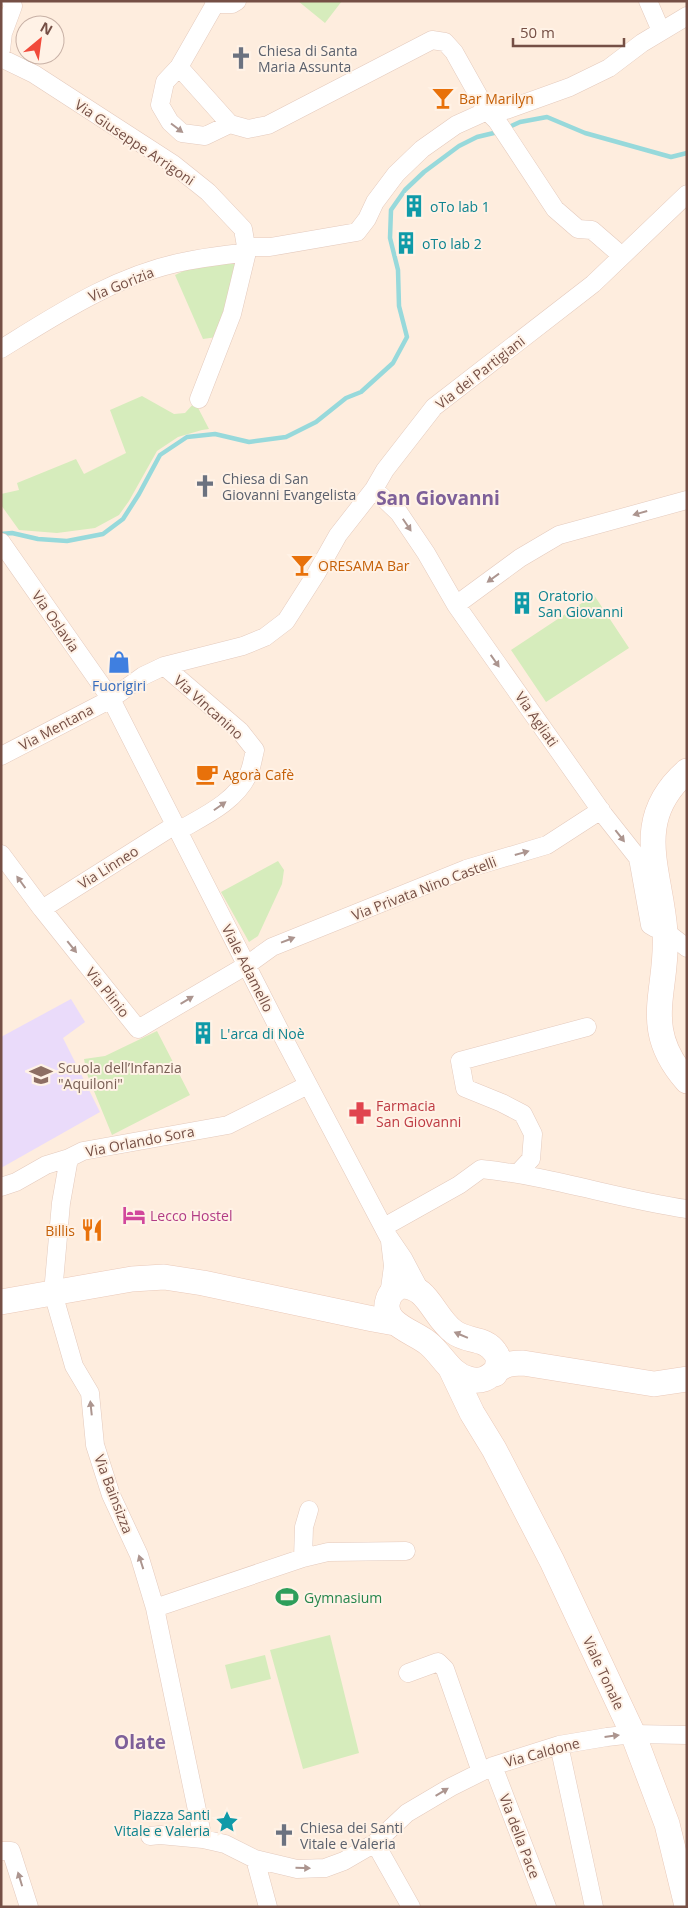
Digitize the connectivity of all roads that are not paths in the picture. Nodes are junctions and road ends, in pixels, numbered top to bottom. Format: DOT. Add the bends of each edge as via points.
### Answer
graph roads {
  1 [pos="11,1"];
  2 [pos="237,1"];
  3 [pos="648,1"];
  4 [pos="215,3"];
  5 [pos="687,16"];
  6 [pos="661,31"];
  7 [pos="1,50"];
  8 [pos="1,58"];
  9 [pos="179,67"];
  10 [pos="492,116"];
  11 [pos="230,124"];
  12 [pos="687,194"];
  13 [pos="247,250"];
  14 [pos="622,256"];
  15 [pos="1,349"];
  16 [pos="199,399"];
  17 [pos="374,489"];
  18 [pos="687,500"];
  19 [pos="1,542"];
  20 [pos="456,605"];
  21 [pos="164,666"];
  22 [pos="111,699"];
  23 [pos="1,756"];
  24 [pos="687,771"];
  25 [pos="601,810"];
  26 [pos="177,828"];
  27 [pos="1,854"];
  28 [pos="42,909"];
  29 [pos="665,931"];
  30 [pos="687,948"];
  31 [pos="247,965"];
  32 [pos="587,1027"];
  33 [pos="687,1081"];
  34 [pos="308,1085"];
  35 [pos="69,1158"];
  36 [pos="518,1173"];
  37 [pos="1,1187"];
  38 [pos="687,1209"];
  39 [pos="386,1232"];
  40 [pos="422,1294"];
  41 [pos="389,1296"];
  42 [pos="1,1302"];
  43 [pos="56,1302"];
  44 [pos="326,1308"];
  45 [pos="396,1323"];
  46 [pos="490,1345"];
  47 [pos="687,1364"];
  48 [pos="451,1369"];
  49 [pos="490,1376"];
  50 [pos="687,1379"];
  51 [pos="494,1449"];
  52 [pos="309,1510"];
  53 [pos="406,1551"];
  54 [pos="303,1558"];
  55 [pos="155,1608"];
  56 [pos="408,1673"];
  57 [pos="634,1734"];
  58 [pos="687,1736"];
  59 [pos="560,1745"];
  60 [pos="487,1769"];
  61 [pos="150,1836"];
  62 [pos="203,1839"];
  63 [pos="375,1843"];
  64 [pos="6,1851"];
  65 [pos="255,1859"];
  66 [pos="687,1906"];
  67 [pos="29,1907"];
  68 [pos="268,1907"];
  69 [pos="411,1907"];
  70 [pos="547,1907"];
  71 [pos="594,1907"];
  1 -- 7 [label="street" via="13,6 3,33"];
  2 -- 4 [label="street" via="232,4"];
  3 -- 6 [label="street"];
  4 -- 9 [label="street"];
  5 -- 6 [label="street"];
  6 -- 10 [label="street" via="609,68 570,87"];
  8 -- 13 [label="street, Via Giuseppe Arrigoni" via="34,74 173,164 208,192 243,229"];
  9 -- 11 [label="street"];
  9 -- 11 [label="street, one-way" via="166,82 160,105 170,122 182,132 205,136"];
  10 -- 11 [label="street" via="454,52 444,42 432,40 268,126 248,129"];
  10 -- 13 [label="street, Via Gorizia" via="456,125 417,154 396,174 357,232"];
  10 -- 14 [label="street" via="555,209 578,229 592,230"];
  12 -- 14 [label="street, Via dei Partigiani"];
  13 -- 15 [label="street, Via Gorizia" via="186,261 124,280 80,300"];
  13 -- 16 [label="street" via="232,314"];
  14 -- 17 [label="street, Via dei Partigiani" via="593,284 434,407"];
  17 -- 20 [label="street, Via Agliati, one-way" via="399,513"];
  17 -- 21 [label="street, Via dei Partigiani" via="338,535 286,621 265,637 243,646"];
  18 -- 20 [label="street, one-way" via="559,535 520,558"];
  19 -- 22 [label="street, Via Oslavia"];
  20 -- 25 [label="street, Via Agliati, one-way"];
  21 -- 22 [label="street, Via dei Partigiani" via="143,676"];
  26 -- 21 [label="street, Via Vincanino, one-way" via="210,813 236,794 249,773 255,750 240,731"];
  22 -- 23 [label="street, Via Mentana"];
  22 -- 26 [label="street, Viale Adamello"];
  24 -- 29 [label="main road" via="665,796 653,837 653,859"];
  25 -- 29 [label="street, Via Agliati, one-way" via="638,858 650,925"];
  31 -- 25 [label="street, Via Privata Nino Castelli, one-way" via="272,946 457,872 547,845"];
  26 -- 28 [label="street, Via Linneo"];
  26 -- 31 [label="street, Viale Adamello"];
  28 -- 27 [label="street, Via Plinio, one-way"];
  28 -- 31 [label="street, Via Plinio, one-way" via="138,1029"];
  29 -- 30 [label="street, Via Agliati"];
  29 -- 33 [label="main road" via="659,1025 665,1048"];
  31 -- 34 [label="street, Viale Adamello"];
  32 -- 36 [label="street" via="460,1061 465,1088 523,1114 533,1134 531,1159"];
  34 -- 35 [label="street, Via Orlando Sora" via="228,1125 83,1150"];
  34 -- 39 [label="street, Viale Adamello"];
  35 -- 37 [label="street" via="46,1165"];
  35 -- 43 [label="street, Via Orlando Sora" via="60,1202"];
  36 -- 38 [label="street"];
  36 -- 39 [label="street" via="482,1169"];
  39 -- 40 [label="street, Viale Adamello"];
  39 -- 41 [label="street, Viale Adamello" via="393,1266"];
  40 -- 41 [label="main road" via="415,1288 400,1286"];
  46 -- 40 [label="main road, one-way" via="453,1332"];
  41 -- 44 [label="main road" via="369,1306"];
  41 -- 45 [label="main road" via="387,1312"];
  42 -- 43 [label="main road"];
  43 -- 44 [label="main road" via="132,1279 164,1277"];
  55 -- 43 [label="street, Via Bainsizza, one-way" via="138,1555 111,1495 95,1445 90,1393 74,1366"];
  44 -- 45 [label="main road"];
  45 -- 48 [label="main road" via="427,1342"];
  46 -- 47 [label="main road" via="544,1350 654,1368"];
  46 -- 49 [label="main road, Viale Tonale" via="498,1357 498,1366"];
  48 -- 49 [label="main road" via="478,1381"];
  48 -- 51 [label="main road, Viale Tonale"];
  49 -- 50 [label="main road" via="503,1366 523,1363 654,1384"];
  49 -- 51 [label="main road, Viale Tonale" via="482,1402"];
  51 -- 57 [label="main road, Viale Tonale" via="552,1561"];
  52 -- 54 [label="street" via="304,1528"];
  53 -- 54 [label="street" via="328,1552"];
  54 -- 55 [label="street"];
  55 -- 62 [label="street, Via Bainsizza"];
  56 -- 60 [label="street" via="438,1662 445,1669"];
  57 -- 58 [label="street, Via Caldone"];
  59 -- 57 [label="street, Via Caldone, one-way"];
  57 -- 66 [label="main road, Viale Tonale" via="667,1824"];
  59 -- 60 [label="street, Via Caldone"];
  59 -- 71 [label="street"];
  63 -- 60 [label="street, Via Caldone, one-way" via="407,1813"];
  60 -- 70 [label="street, Via della Pace"];
  61 -- 62 [label="street, Via Caldone"];
  62 -- 65 [label="street, Via Caldone" via="226,1844"];
  65 -- 63 [label="street, Via Caldone, one-way" via="297,1869 325,1868"];
  63 -- 69 [label="street"];
  67 -- 64 [label="street, one-way"];
  65 -- 68 [label="street"];
}
